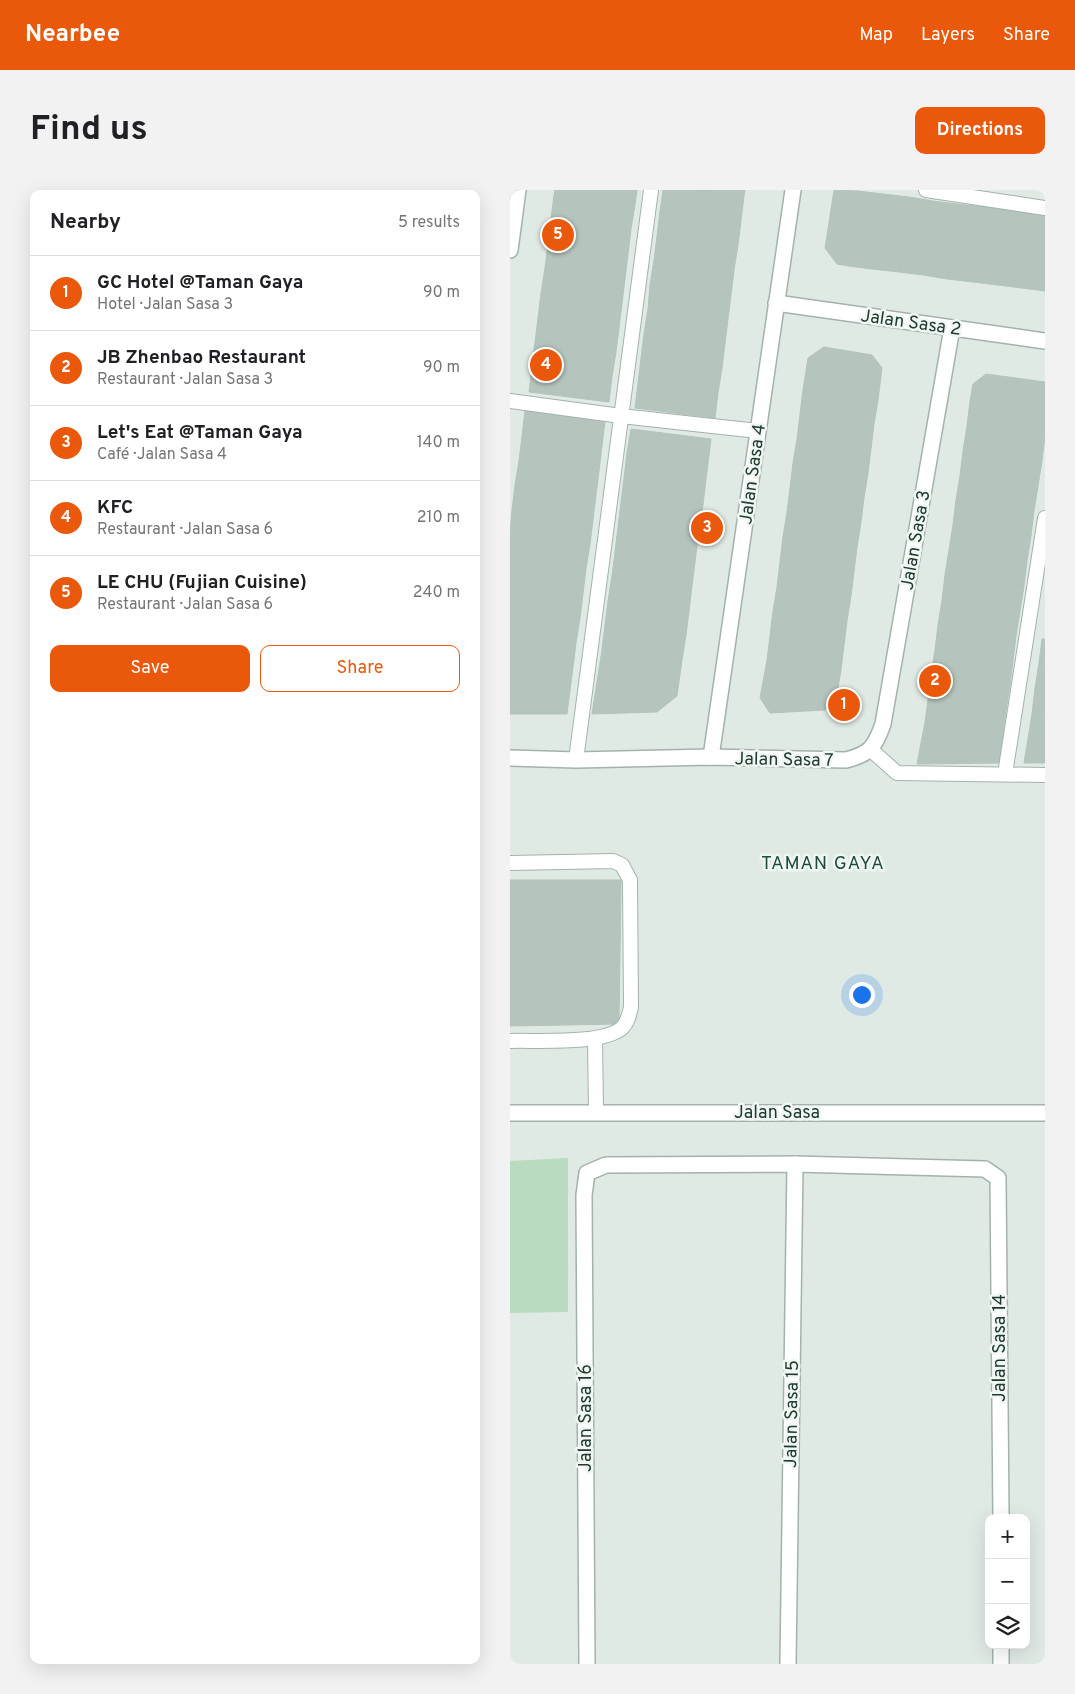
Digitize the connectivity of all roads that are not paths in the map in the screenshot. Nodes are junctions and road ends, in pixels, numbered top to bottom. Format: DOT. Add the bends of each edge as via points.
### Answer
graph roads {
  1 [pos="518,190"];
  2 [pos="651,190"];
  3 [pos="793,190"];
  4 [pos="926,190"];
  5 [pos="1045,208"];
  6 [pos="510,250"];
  7 [pos="776,304"];
  8 [pos="952,328"];
  9 [pos="1045,341"];
  10 [pos="510,400"];
  11 [pos="621,416"];
  12 [pos="758,432"];
  13 [pos="1045,518"];
  14 [pos="870,749"];
  15 [pos="711,757"];
  16 [pos="510,758"];
  17 [pos="576,760"];
  18 [pos="1005,774"];
  19 [pos="1045,775"];
  20 [pos="510,863"];
  21 [pos="595,1039"];
  22 [pos="510,1041"];
  23 [pos="596,1112"];
  24 [pos="510,1113"];
  25 [pos="1045,1113"];
  26 [pos="795,1164"];
  27 [pos="1000,1514"];
  28 [pos="1001,1649"];
  29 [pos="587,1664"];
  30 [pos="788,1664"];
  31 [pos="1002,1664"];
  1 -- 6 [label="street"];
  2 -- 11 [label="lane"];
  3 -- 7 [label="street, Jalan Sasa 4"];
  4 -- 5 [label="lane"];
  7 -- 8 [label="street, Jalan Sasa 2"];
  7 -- 12 [label="street, Jalan Sasa 4"];
  8 -- 9 [label="street, Jalan Sasa 2"];
  8 -- 14 [label="street, Jalan Sasa 3" via="883,724"];
  10 -- 11 [label="lane"];
  11 -- 12 [label="lane"];
  11 -- 17 [label="lane"];
  12 -- 15 [label="street, Jalan Sasa 4"];
  13 -- 18 [label="lane"];
  14 -- 15 [label="street, Jalan Sasa 7" via="861,756 846,760"];
  14 -- 18 [label="lane" via="897,773"];
  15 -- 17 [label="street, Jalan Sasa 7"];
  16 -- 17 [label="street, Jalan Sasa 7"];
  18 -- 19 [label="lane"];
  20 -- 21 [label="lane" via="613,861 627,872 631,934 629,1018 614,1033"];
  21 -- 22 [label="lane"];
  21 -- 23 [label="lane"];
  23 -- 24 [label="street, Jalan Sasa"];
  23 -- 25 [label="street, Jalan Sasa"];
  26 -- 27 [label="street, Jalan Sasa 14" via="985,1169 998,1178"];
  26 -- 29 [label="street, Jalan Sasa 16" via="606,1165 587,1173 584,1205"];
  26 -- 30 [label="street, Jalan Sasa 15"];
  28 -- 31 [label="street"];
}
